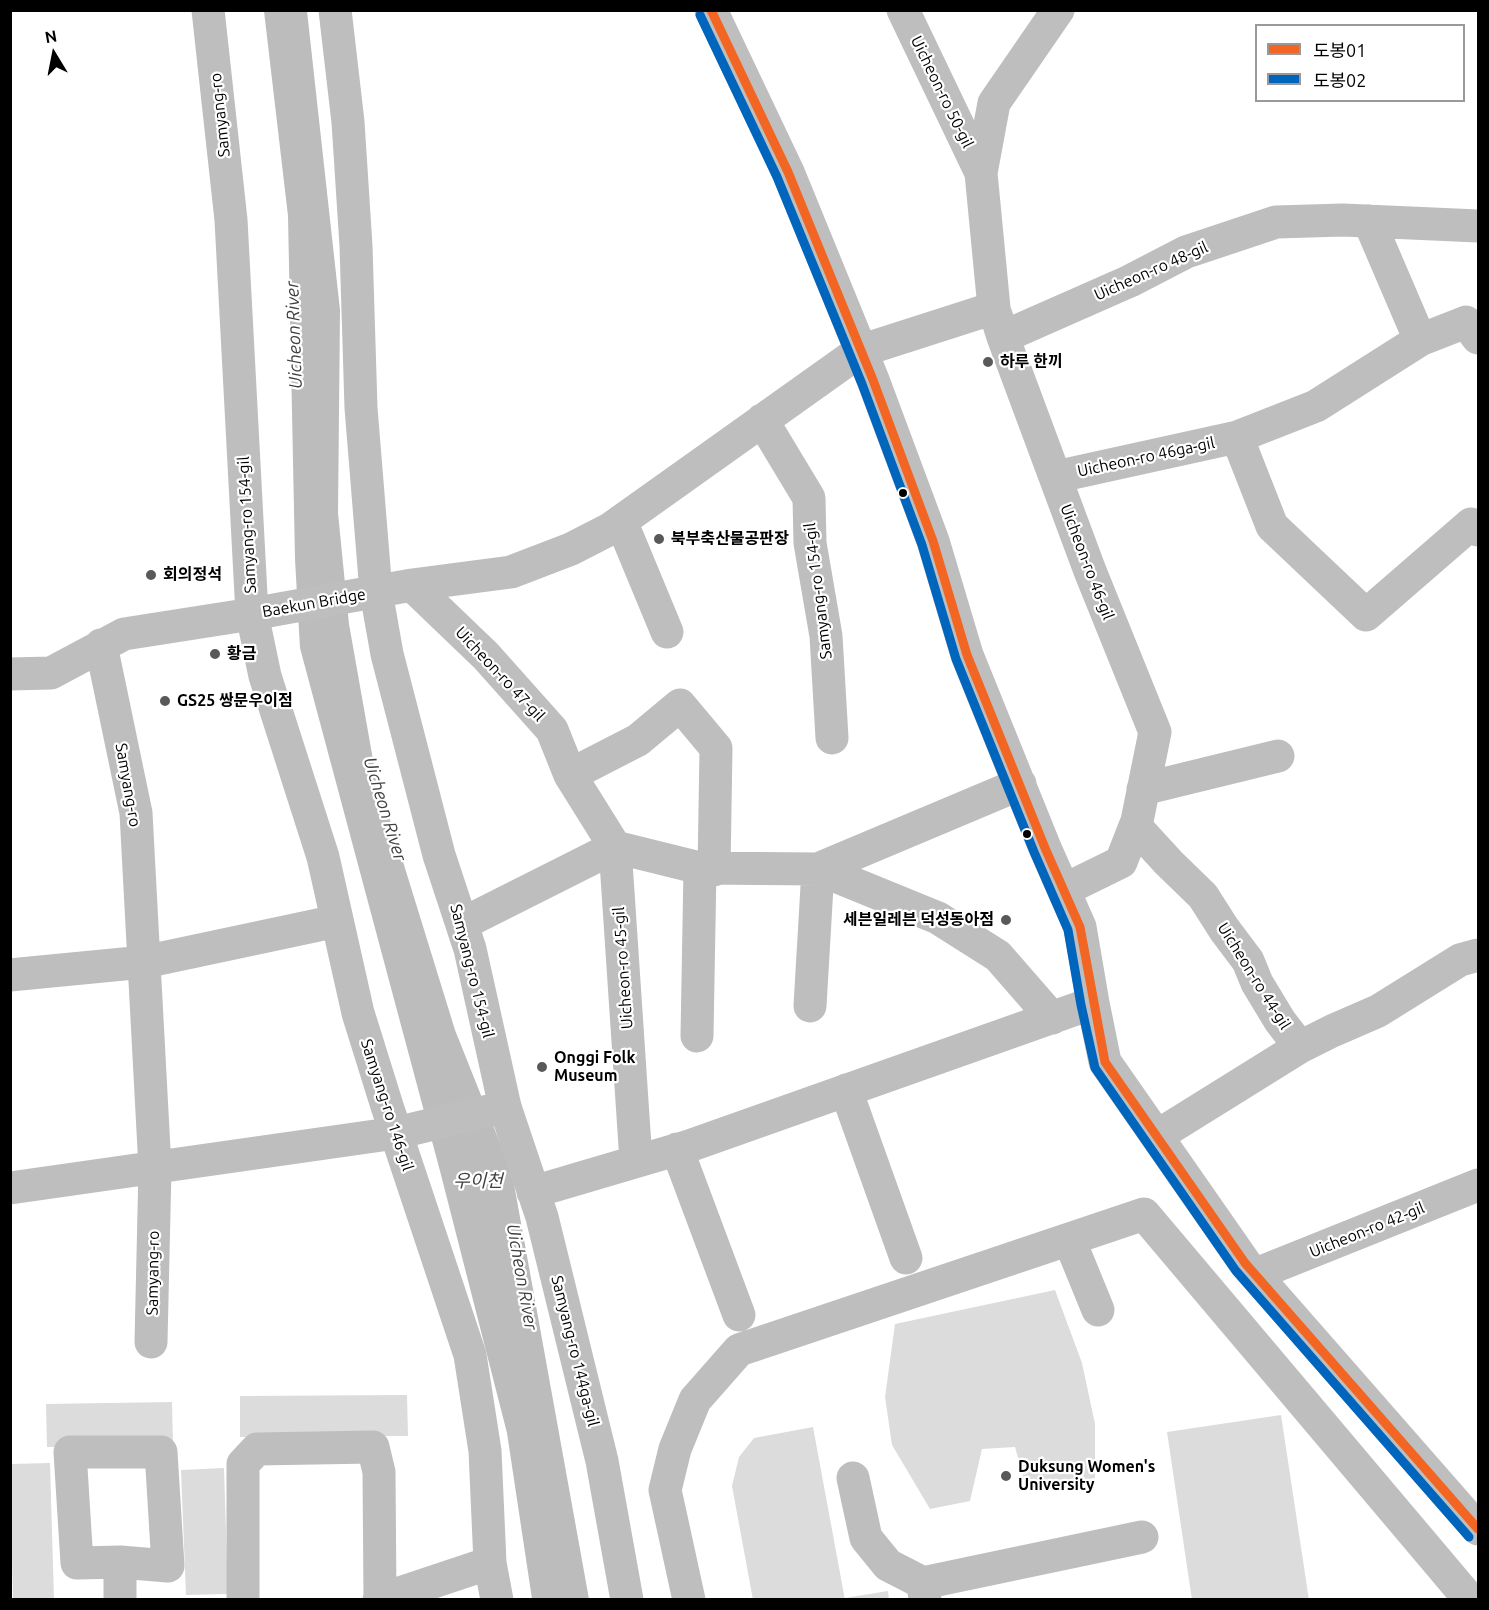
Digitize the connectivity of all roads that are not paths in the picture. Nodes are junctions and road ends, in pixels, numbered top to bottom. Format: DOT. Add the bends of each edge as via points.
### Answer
graph roads {
  1 [pos="208,10"];
  2 [pos="335,10"];
  3 [pos="711,10"];
  4 [pos="903,10"];
  5 [pos="1058,10"];
  6 [pos="981,173"];
  7 [pos="231,220"];
  8 [pos="1369,221"];
  9 [pos="1479,226"];
  10 [pos="998,322"];
  11 [pos="1479,338"];
  12 [pos="1420,340"];
  13 [pos="860,351"];
  14 [pos="762,420"];
  15 [pos="1237,437"];
  16 [pos="1055,477"];
  17 [pos="621,521"];
  18 [pos="1479,530"];
  19 [pos="412,585"];
  20 [pos="376,592"];
  21 [pos="252,614"];
  22 [pos="667,632"];
  23 [pos="101,645"];
  24 [pos="10,674"];
  25 [pos="832,738"];
  26 [pos="1278,756"];
  27 [pos="570,775"];
  28 [pos="1020,784"];
  29 [pos="1143,789"];
  30 [pos="1135,826"];
  31 [pos="615,847"];
  32 [pos="707,869"];
  33 [pos="818,869"];
  34 [pos="1064,890"];
  35 [pos="337,921"];
  36 [pos="462,924"];
  37 [pos="1479,955"];
  38 [pos="144,962"];
  39 [pos="10,975"];
  40 [pos="1093,1003"];
  41 [pos="810,1006"];
  42 [pos="1052,1018"];
  43 [pos="697,1036"];
  44 [pos="1300,1047"];
  45 [pos="846,1090"];
  46 [pos="505,1107"];
  47 [pos="396,1133"];
  48 [pos="1157,1136"];
  49 [pos="677,1149"];
  50 [pos="636,1161"];
  51 [pos="155,1168"];
  52 [pos="1479,1185"];
  53 [pos="10,1188"];
  54 [pos="534,1192"];
  55 [pos="1069,1239"];
  56 [pos="906,1258"];
  57 [pos="1256,1275"];
  58 [pos="1098,1311"];
  59 [pos="739,1315"];
  60 [pos="152,1342"];
  61 [pos="853,1478"];
  62 [pos="1479,1529"];
  63 [pos="1142,1537"];
  64 [pos="120,1562"];
  65 [pos="490,1563"];
  66 [pos="924,1591"];
  67 [pos="120,1599"];
  68 [pos="243,1599"];
  69 [pos="379,1599"];
  70 [pos="497,1599"];
  71 [pos="627,1599"];
  72 [pos="689,1599"];
  73 [pos="1470,1599"];
  1 -- 7 [label="street, Samyang-ro"];
  2 -- 20 [label="street, Samyang-ro 154-gil" via="348,122 361,408"];
  3 -- 13 [label="street" via="788,172"];
  4 -- 6 [label="street, Uicheon-ro 50-gil"];
  5 -- 6 [label="street" via="994,103"];
  6 -- 10 [label="street"];
  7 -- 21 [label="street, Samyang-ro 154-gil"];
  8 -- 9 [label="street, Uicheon-ro 48-gil"];
  8 -- 10 [label="street, Uicheon-ro 48-gil" via="1276,222 1185,252 1130,281"];
  8 -- 12 [label="street"];
  10 -- 13 [label="street, Uicheon-ro 48-gil"];
  10 -- 16 [label="street, Uicheon-ro 46-gil"];
  11 -- 12 [label="street, Uicheon-ro 46ga-gil" via="1466,322"];
  12 -- 15 [label="street, Uicheon-ro 46ga-gil" via="1316,406"];
  13 -- 14 [label="street"];
  13 -- 28 [label="street" via="933,541 967,655"];
  14 -- 17 [label="street"];
  14 -- 25 [label="street, Samyang-ro 154-gil" via="809,498 810,543 826,636"];
  15 -- 16 [label="street, Uicheon-ro 46ga-gil"];
  15 -- 18 [label="street, Uicheon-ro 46ga-gil" via="1272,525 1366,615 1471,524"];
  16 -- 29 [label="street, Uicheon-ro 46-gil" via="1155,732"];
  17 -- 19 [label="street" via="571,549 511,572"];
  17 -- 22 [label="street"];
  19 -- 20 [label="street"];
  19 -- 27 [label="street, Uicheon-ro 47-gil" via="486,656 552,730"];
  20 -- 21 [label="street, Baekun Bridge"];
  20 -- 36 [label="street, Samyang-ro 154-gil" via="387,654 416,768"];
  21 -- 23 [label="street, Samyang-ro 154-gil" via="124,634"];
  21 -- 35 [label="street, Samyang-ro 146-gil" via="265,676 323,857"];
  23 -- 24 [label="street, Samyang-ro 154-gil" via="51,673"];
  23 -- 38 [label="street, Samyang-ro" via="136,813"];
  26 -- 29 [label="street"];
  27 -- 31 [label="street, Uicheon-ro 47-gil"];
  27 -- 32 [label="street" via="638,740 680,705 716,748"];
  28 -- 33 [label="street"];
  28 -- 34 [label="street"];
  29 -- 30 [label="street, Uicheon-ro 46-gil"];
  30 -- 34 [label="street, Uicheon-ro 46-gil" via="1121,862"];
  30 -- 44 [label="street, Uicheon-ro 44-gil" via="1203,896"];
  31 -- 32 [label="street"];
  31 -- 36 [label="street"];
  31 -- 50 [label="street, Uicheon-ro 45-gil"];
  32 -- 33 [label="street"];
  32 -- 43 [label="street"];
  33 -- 41 [label="street"];
  33 -- 42 [label="street" via="938,918 998,956"];
  34 -- 40 [label="street" via="1080,927"];
  35 -- 38 [label="street"];
  35 -- 47 [label="street, Samyang-ro 146-gil" via="358,1013"];
  36 -- 46 [label="street, Samyang-ro 154-gil"];
  37 -- 44 [label="street, Uicheon-ro 44-gil" via="1460,960 1378,1011"];
  38 -- 39 [label="street"];
  38 -- 51 [label="street, Samyang-ro"];
  40 -- 42 [label="street"];
  40 -- 48 [label="street" via="1105,1062"];
  42 -- 45 [label="street"];
  44 -- 48 [label="street, Uicheon-ro 44-gil"];
  45 -- 49 [label="street"];
  45 -- 56 [label="street"];
  46 -- 47 [label="street, bridge"];
  46 -- 54 [label="street, Samyang-ro 144ga-gil"];
  47 -- 51 [label="street"];
  47 -- 65 [label="street, Samyang-ro 146-gil" via="470,1355 485,1451"];
  48 -- 57 [label="street"];
  49 -- 50 [label="street"];
  49 -- 59 [label="street"];
  50 -- 54 [label="street"];
  51 -- 53 [label="street"];
  51 -- 60 [label="street, Samyang-ro"];
  52 -- 57 [label="street, Uicheon-ro 42-gil"];
  54 -- 71 [label="street, Samyang-ro 144ga-gil" via="602,1461"];
  55 -- 58 [label="street"];
  55 -- 72 [label="street" via="739,1350 695,1400 675,1449 665,1490"];
  55 -- 73 [label="street" via="1144,1214"];
  57 -- 62 [label="street"];
  61 -- 66 [label="street" via="866,1538 888,1564"];
  63 -- 66 [label="street"];
  64 -- 67 [label="street"];
  65 -- 69 [label="street"];
  65 -- 70 [label="street, Samyang-ro 146-gil"];
  68 -- 69 [label="street" via="243,1464 257,1449 373,1447 379,1472"];
}
